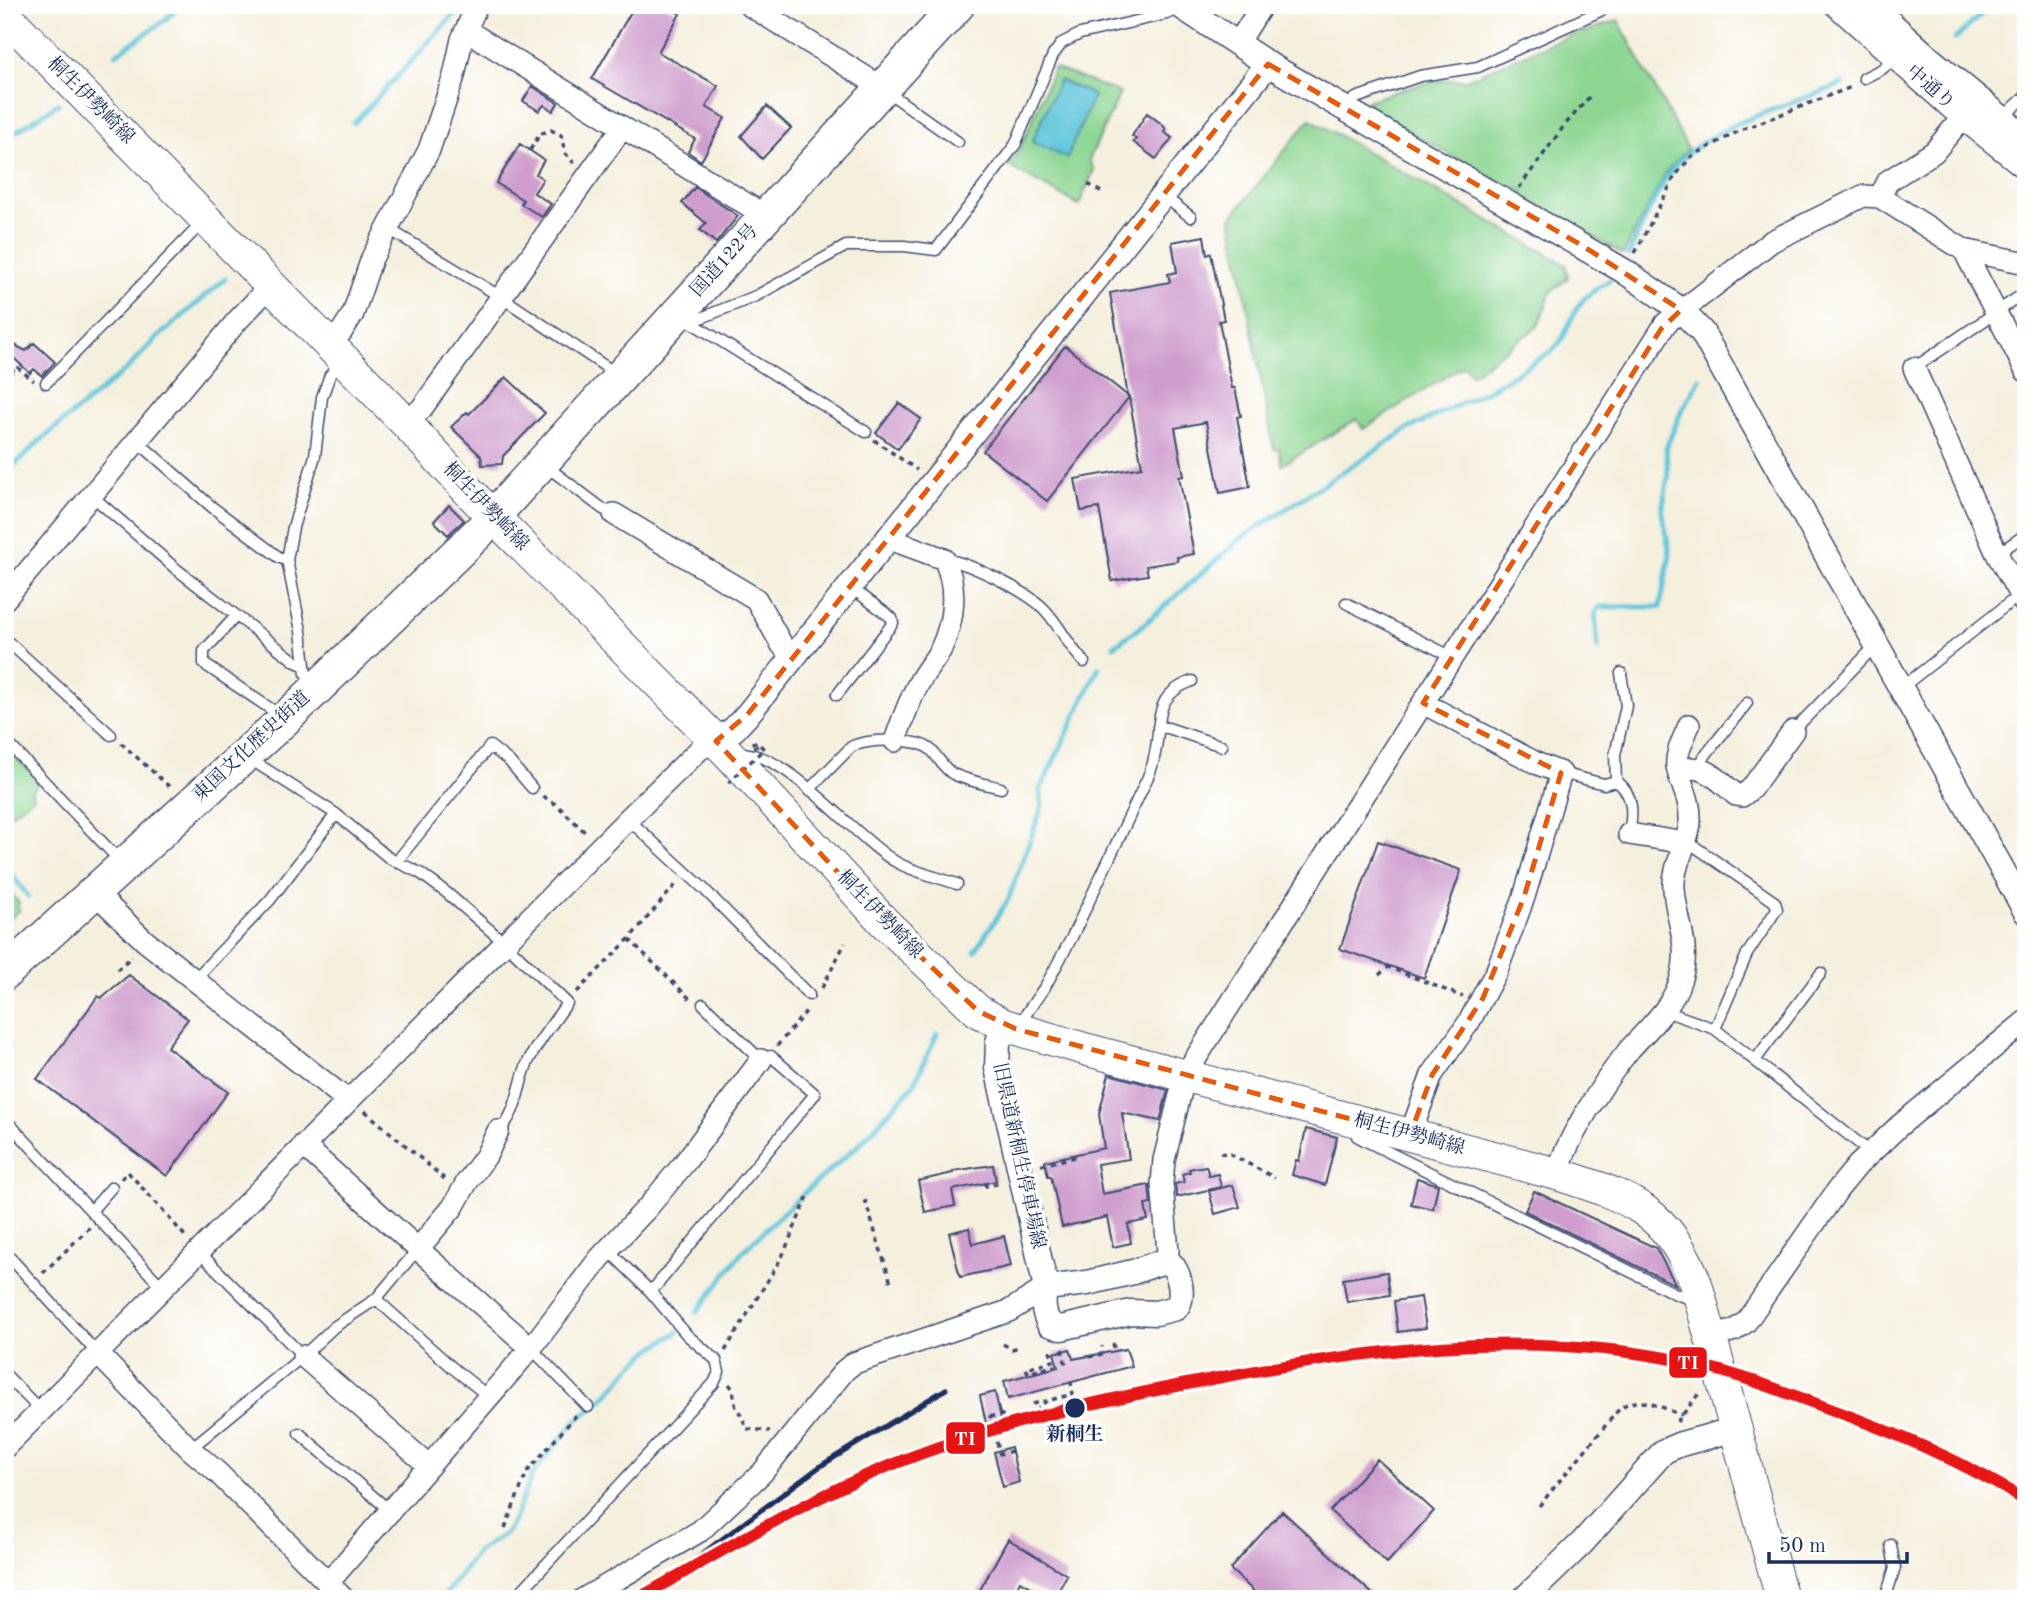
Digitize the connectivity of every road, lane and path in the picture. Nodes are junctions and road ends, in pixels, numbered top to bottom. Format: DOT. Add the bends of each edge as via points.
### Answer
graph roads {
  1 [pos="477,5"];
  2 [pos="749,5"];
  3 [pos="958,5"];
  4 [pos="1262,5"];
  5 [pos="1613,5"];
  6 [pos="1837,5"];
  7 [pos="1871,5"];
  8 [pos="1180,6"];
  9 [pos="5,15"];
  10 [pos="466,30"];
  11 [pos="1238,43"];
  12 [pos="1895,58"];
  13 [pos="1268,64"];
  14 [pos="1864,78"];
  15 [pos="883,88"];
  16 [pos="1592,94"];
  17 [pos="2026,96"];
  18 [pos="1343,107"];
  19 [pos="1963,117"];
  20 [pos="2001,118"];
  21 [pos="622,128"];
  22 [pos="2026,138"];
  23 [pos="958,142"];
  24 [pos="530,150"];
  25 [pos="2026,167"];
  26 [pos="589,174"];
  27 [pos="1088,184"];
  28 [pos="1518,190"];
  29 [pos="1103,193"];
  30 [pos="1162,195"];
  31 [pos="1880,197"];
  32 [pos="1191,216"];
  33 [pos="765,217"];
  34 [pos="206,219"];
  35 [pos="387,228"];
  36 [pos="1964,250"];
  37 [pos="2026,263"];
  38 [pos="1624,271"];
  39 [pos="271,285"];
  40 [pos="2026,292"];
  41 [pos="501,297"];
  42 [pos="1681,310"];
  43 [pos="1995,312"];
  44 [pos="685,318"];
  45 [pos="336,353"];
  46 [pos="1914,368"];
  47 [pos="2026,370"];
  48 [pos="620,377"];
  49 [pos="5,381"];
  50 [pos="46,383"];
  51 [pos="406,423"];
  52 [pos="866,432"];
  53 [pos="136,440"];
  54 [pos="541,461"];
  55 [pos="933,481"];
  56 [pos="91,495"];
  57 [pos="614,514"];
  58 [pos="492,516"];
  59 [pos="2026,534"];
  60 [pos="887,537"];
  61 [pos="1997,554"];
  62 [pos="944,559"];
  63 [pos="287,560"];
  64 [pos="849,586"];
  65 [pos="5,599"];
  66 [pos="2022,601"];
  67 [pos="1346,603"];
  68 [pos="236,616"];
  69 [pos="5,639"];
  70 [pos="1876,645"];
  71 [pos="793,656"];
  72 [pos="1452,657"];
  73 [pos="1084,663"];
  74 [pos="1621,673"];
  75 [pos="311,677"];
  76 [pos="1192,681"];
  77 [pos="1901,688"];
  78 [pos="837,695"];
  79 [pos="1423,703"];
  80 [pos="1747,703"];
  81 [pos="271,709"];
  82 [pos="1689,725"];
  83 [pos="1158,727"];
  84 [pos="1793,731"];
  85 [pos="111,735"];
  86 [pos="5,740"];
  87 [pos="895,741"];
  88 [pos="1222,747"];
  89 [pos="245,754"];
  90 [pos="732,756"];
  91 [pos="1690,770"];
  92 [pos="1562,773"];
  93 [pos="1616,781"];
  94 [pos="532,788"];
  95 [pos="1000,789"];
  96 [pos="173,790"];
  97 [pos="809,790"];
  98 [pos="336,814"];
  99 [pos="628,819"];
  100 [pos="1629,834"];
  101 [pos="1686,843"];
  102 [pos="601,847"];
  103 [pos="398,863"];
  104 [pos="124,866"];
  105 [pos="687,873"];
  106 [pos="957,884"];
  107 [pos="94,892"];
  108 [pos="2026,912"];
  109 [pos="629,939"];
  110 [pos="506,944"];
  111 [pos="5,973"];
  112 [pos="1821,973"];
  113 [pos="1379,975"];
  114 [pos="193,981"];
  115 [pos="809,995"];
  116 [pos="567,1003"];
  117 [pos="1480,1003"];
  118 [pos="703,1004"];
  119 [pos="1665,1011"];
  120 [pos="2026,1021"];
  121 [pos="1010,1027"];
  122 [pos="1715,1029"];
  123 [pos="1756,1059"];
  124 [pos="761,1060"];
  125 [pos="1185,1075"];
  126 [pos="356,1106"];
  127 [pos="5,1119"];
  128 [pos="1360,1122"];
  129 [pos="498,1131"];
  130 [pos="1409,1135"];
  131 [pos="303,1145"];
  132 [pos="1870,1152"];
  133 [pos="1220,1153"];
  134 [pos="1076,1160"];
  135 [pos="1041,1165"];
  136 [pos="1557,1174"];
  137 [pos="1275,1178"];
  138 [pos="985,1183"];
  139 [pos="1001,1183"];
  140 [pos="112,1187"];
  141 [pos="456,1189"];
  142 [pos="808,1196"];
  143 [pos="865,1200"];
  144 [pos="95,1215"];
  145 [pos="418,1249"];
  146 [pos="607,1249"];
  147 [pos="5,1252"];
  148 [pos="199,1252"];
  149 [pos="1167,1262"];
  150 [pos="32,1283"];
  151 [pos="891,1283"];
  152 [pos="163,1288"];
  153 [pos="1046,1288"];
  154 [pos="649,1290"];
  155 [pos="376,1299"];
  156 [pos="1702,1303"];
  157 [pos="1711,1337"];
  158 [pos="1113,1343"];
  159 [pos="1003,1344"];
  160 [pos="1102,1346"];
  161 [pos="1019,1347"];
  162 [pos="1061,1347"];
  163 [pos="531,1348"];
  164 [pos="1050,1350"];
  165 [pos="1115,1352"];
  166 [pos="98,1354"];
  167 [pos="303,1356"];
  168 [pos="1090,1357"];
  169 [pos="716,1360"];
  170 [pos="1066,1366"];
  171 [pos="1055,1368"];
  172 [pos="5,1374"];
  173 [pos="713,1383"];
  174 [pos="1071,1383"];
  175 [pos="1703,1387"];
  176 [pos="488,1396"];
  177 [pos="1046,1401"];
  178 [pos="1033,1404"];
  179 [pos="586,1406"];
  180 [pos="41,1411"];
  181 [pos="1682,1415"];
  182 [pos="746,1426"];
  183 [pos="1674,1426"];
  184 [pos="1736,1429"];
  185 [pos="299,1433"];
  186 [pos="5,1447"];
  187 [pos="190,1449"];
  188 [pos="1012,1451"];
  189 [pos="428,1465"];
  190 [pos="1539,1506"];
  191 [pos="389,1510"];
  192 [pos="505,1528"];
  193 [pos="1891,1545"];
  194 [pos="327,1584"];
  195 [pos="344,1599"];
  196 [pos="514,1599"];
  197 [pos="583,1599"];
  198 [pos="1524,1599"];
  199 [pos="1783,1599"];
  200 [pos="1885,1599"];
  1 -- 10 [label="street"];
  2 -- 15 [label="street"];
  3 -- 15 [label="highway, 国道122号"];
  4 -- 11 [label="street"];
  5 -- 18 [label="lane" via="1478,67 1420,76"];
  6 -- 12 [label="street, 中通り"];
  7 -- 20 [label="street, 中通り"];
  8 -- 11 [label="street"];
  8 -- 44 [label="lane" via="1167,14 1080,34 1062,43 1015,145 936,250 846,246 756,296"];
  9 -- 34 [label="main road, 桐生伊勢崎線"];
  10 -- 21 [label="street"];
  10 -- 35 [label="street" via="429,150"];
  11 -- 13 [label="street"];
  12 -- 14 [label="lane"];
  12 -- 19 [label="street, 中通り"];
  13 -- 18 [label="street"];
  13 -- 30 [label="street"];
  14 -- 38 [label="path" via="1852,87 1743,129 1692,156 1675,176"];
  15 -- 23 [label="lane"];
  15 -- 33 [label="highway, 国道122号"];
  16 -- 28 [label="path"];
  17 -- 20 [label="lane"];
  18 -- 38 [label="street"];
  19 -- 25 [label="street, 中通り"];
  19 -- 31 [label="street" via="1934,152 1888,181"];
  20 -- 22 [label="street, 中通り"];
  21 -- 26 [label="street"];
  21 -- 33 [label="street"];
  24 -- 26 [label="path" via="543,132 555,131 566,156"];
  26 -- 41 [label="street"];
  27 -- 29 [label="path"];
  30 -- 32 [label="lane"];
  30 -- 55 [label="street"];
  31 -- 36 [label="street"];
  31 -- 42 [label="street" via="1863,196 1772,241"];
  33 -- 44 [label="highway, 国道122号"];
  34 -- 39 [label="main road, 桐生伊勢崎線"];
  34 -- 50 [label="lane"];
  35 -- 41 [label="lane"];
  35 -- 45 [label="street"];
  36 -- 37 [label="street"];
  36 -- 43 [label="street"];
  38 -- 42 [label="street"];
  39 -- 45 [label="main road, 桐生伊勢崎線"];
  39 -- 53 [label="street"];
  40 -- 43 [label="lane"];
  41 -- 48 [label="lane"];
  41 -- 51 [label="street" via="422,408"];
  42 -- 70 [label="street" via="1702,332"];
  42 -- 72 [label="street" via="1661,329"];
  43 -- 46 [label="lane"];
  43 -- 47 [label="street"];
  44 -- 48 [label="highway, 国道122号"];
  44 -- 52 [label="lane"];
  45 -- 51 [label="main road, 桐生伊勢崎線"];
  45 -- 63 [label="lane"];
  46 -- 61 [label="street"];
  48 -- 54 [label="highway, 国道122号"];
  49 -- 50 [label="path" via="16,366 41,388"];
  51 -- 58 [label="main road, 桐生伊勢崎線"];
  52 -- 55 [label="path"];
  53 -- 56 [label="street"];
  53 -- 63 [label="lane" via="212,507"];
  54 -- 57 [label="lane"];
  54 -- 58 [label="highway, 国道122号"];
  55 -- 60 [label="street"];
  56 -- 65 [label="street"];
  56 -- 68 [label="lane"];
  57 -- 71 [label="street" via="755,599"];
  58 -- 75 [label="highway, 東国文化歴史街道"];
  58 -- 90 [label="main road, 桐生伊勢崎線"];
  59 -- 61 [label="lane"];
  60 -- 62 [label="street"];
  60 -- 64 [label="street"];
  61 -- 66 [label="street"];
  62 -- 73 [label="lane" via="966,563 1044,609"];
  62 -- 87 [label="street" via="951,581 952,614"];
  63 -- 75 [label="lane"];
  64 -- 71 [label="street"];
  64 -- 78 [label="lane" via="892,618 892,623"];
  66 -- 77 [label="lane"];
  67 -- 72 [label="lane"];
  68 -- 75 [label="lane"];
  68 -- 81 [label="lane" via="204,652 204,664"];
  69 -- 85 [label="lane"];
  70 -- 77 [label="street"];
  70 -- 84 [label="lane"];
  71 -- 90 [label="street" via="734,729"];
  72 -- 79 [label="street"];
  74 -- 93 [label="lane" via="1626,706 1615,755"];
  75 -- 89 [label="highway, 東国文化歴史街道"];
  76 -- 83 [label="lane" via="1178,686 1164,701"];
  77 -- 108 [label="street"];
  79 -- 92 [label="street"];
  79 -- 125 [label="street"];
  80 -- 91 [label="lane"];
  82 -- 91 [label="street" via="1678,758"];
  83 -- 88 [label="lane"];
  83 -- 121 [label="lane" via="1147,779 1086,909 1046,985"];
  84 -- 91 [label="street" via="1742,796 1706,770"];
  85 -- 96 [label="path"];
  86 -- 104 [label="lane"];
  87 -- 95 [label="lane" via="924,745 950,772"];
  87 -- 97 [label="lane" via="851,747"];
  89 -- 98 [label="lane"];
  89 -- 104 [label="highway, 東国文化歴史街道"];
  90 -- 90 [label="path, bridge" via="754,748 751,743 764,749"];
  90 -- 97 [label="lane" via="744,753 769,760"];
  90 -- 99 [label="street" via="700,749"];
  90 -- 121 [label="main road, 桐生伊勢崎線" via="884,922 971,1006"];
  91 -- 101 [label="street"];
  92 -- 93 [label="lane" via="1604,784"];
  92 -- 117 [label="street" via="1512,932"];
  93 -- 100 [label="lane" via="1629,793"];
  94 -- 102 [label="path"];
  94 -- 103 [label="lane" via="490,746"];
  97 -- 106 [label="lane" via="896,862"];
  98 -- 103 [label="lane"];
  98 -- 114 [label="lane" via="270,900"];
  99 -- 102 [label="street"];
  99 -- 105 [label="lane"];
  100 -- 101 [label="street"];
  101 -- 119 [label="street" via="1673,886 1686,957"];
  101 -- 122 [label="lane" via="1775,902 1777,909 1747,954"];
  102 -- 110 [label="street"];
  103 -- 110 [label="lane" via="447,893"];
  104 -- 107 [label="highway, 東国文化歴史街道"];
  105 -- 109 [label="path"];
  105 -- 115 [label="lane"];
  107 -- 111 [label="highway, 東国文化歴史街道"];
  107 -- 114 [label="street"];
  109 -- 116 [label="path"];
  109 -- 118 [label="path" via="693,1002"];
  110 -- 116 [label="lane"];
  110 -- 126 [label="street"];
  112 -- 123 [label="lane"];
  113 -- 117 [label="path" via="1388,967"];
  114 -- 126 [label="street"];
  116 -- 129 [label="lane" via="529,1059 515,1103"];
  117 -- 130 [label="street" via="1432,1075"];
  118 -- 124 [label="lane"];
  119 -- 122 [label="lane"];
  119 -- 136 [label="street" via="1609,1079 1565,1150"];
  120 -- 132 [label="street"];
  121 -- 125 [label="main road, 桐生伊勢崎線"];
  121 -- 153 [label="street, 旧県道新桐生停車場線" via="998,1042 997,1068"];
  122 -- 123 [label="lane"];
  123 -- 132 [label="lane"];
  124 -- 146 [label="street" via="686,1161"];
  124 -- 154 [label="lane" via="771,1056 815,1094"];
  125 -- 128 [label="main road, 桐生伊勢崎線"];
  125 -- 149 [label="street" via="1162,1180"];
  126 -- 131 [label="street"];
  126 -- 141 [label="path"];
  127 -- 144 [label="lane"];
  128 -- 130 [label="main road, 桐生伊勢崎線"];
  128 -- 156 [label="lane" via="1357,1136 1368,1142"];
  129 -- 145 [label="street" via="453,1208"];
  130 -- 136 [label="main road, 桐生伊勢崎線"];
  131 -- 145 [label="street"];
  131 -- 148 [label="street"];
  132 -- 157 [label="street" via="1839,1188 1746,1322"];
  133 -- 137 [label="path"];
  134 -- 135 [label="path"];
  136 -- 156 [label="main road, 桐生伊勢崎線" via="1611,1191 1651,1215 1682,1252"];
  138 -- 139 [label="path"];
  140 -- 144 [label="lane"];
  140 -- 148 [label="path" via="128,1172"];
  142 -- 169 [label="path" via="782,1257 736,1337"];
  143 -- 151 [label="path"];
  144 -- 150 [label="path"];
  144 -- 152 [label="lane"];
  145 -- 155 [label="lane"];
  145 -- 163 [label="street"];
  146 -- 154 [label="lane"];
  146 -- 163 [label="street"];
  147 -- 150 [label="lane"];
  148 -- 152 [label="street"];
  148 -- 167 [label="lane"];
  149 -- 153 [label="street"];
  149 -- 153 [label="street, 旧県道新桐生停車場線" via="1178,1275 1180,1301 1163,1312 1139,1311 1056,1328 1044,1313"];
  150 -- 166 [label="lane"];
  152 -- 166 [label="street"];
  153 -- 197 [label="street" via="1009,1311 854,1363 762,1474 700,1531"];
  154 -- 169 [label="lane" via="687,1335"];
  155 -- 167 [label="lane" via="334,1327"];
  155 -- 176 [label="lane"];
  156 -- 157 [label="main road, 桐生伊勢崎線"];
  157 -- 184 [label="main road, 桐生伊勢崎線"];
  158 -- 165 [label="path"];
  159 -- 161 [label="path"];
  160 -- 168 [label="path" via="1102,1354"];
  162 -- 170 [label="path"];
  163 -- 176 [label="street"];
  163 -- 179 [label="lane"];
  164 -- 171 [label="path" via="1053,1361 1026,1368 1028,1373"];
  166 -- 180 [label="street"];
  166 -- 187 [label="street"];
  167 -- 187 [label="lane"];
  167 -- 189 [label="street"];
  169 -- 173 [label="lane" via="719,1372"];
  172 -- 180 [label="lane"];
  173 -- 182 [label="path" via="731,1385 736,1409"];
  173 -- 196 [label="lane"];
  174 -- 177 [label="path" via="1073,1394"];
  175 -- 181 [label="path"];
  176 -- 189 [label="street"];
  177 -- 178 [label="path"];
  177 -- 188 [label="path" via="1035,1412 1010,1419 990,1417 1000,1454"];
  179 -- 192 [label="path" via="527,1472"];
  180 -- 186 [label="street"];
  181 -- 183 [label="path"];
  181 -- 190 [label="path" via="1640,1400 1620,1408"];
  184 -- 198 [label="street" via="1664,1451 1582,1543"];
  184 -- 199 [label="main road, 桐生伊勢崎線"];
  185 -- 191 [label="lane"];
  187 -- 194 [label="street"];
  189 -- 191 [label="street"];
  191 -- 194 [label="street"];
  193 -- 200 [label="lane" via="1895,1568"];
  194 -- 195 [label="street"];
}
